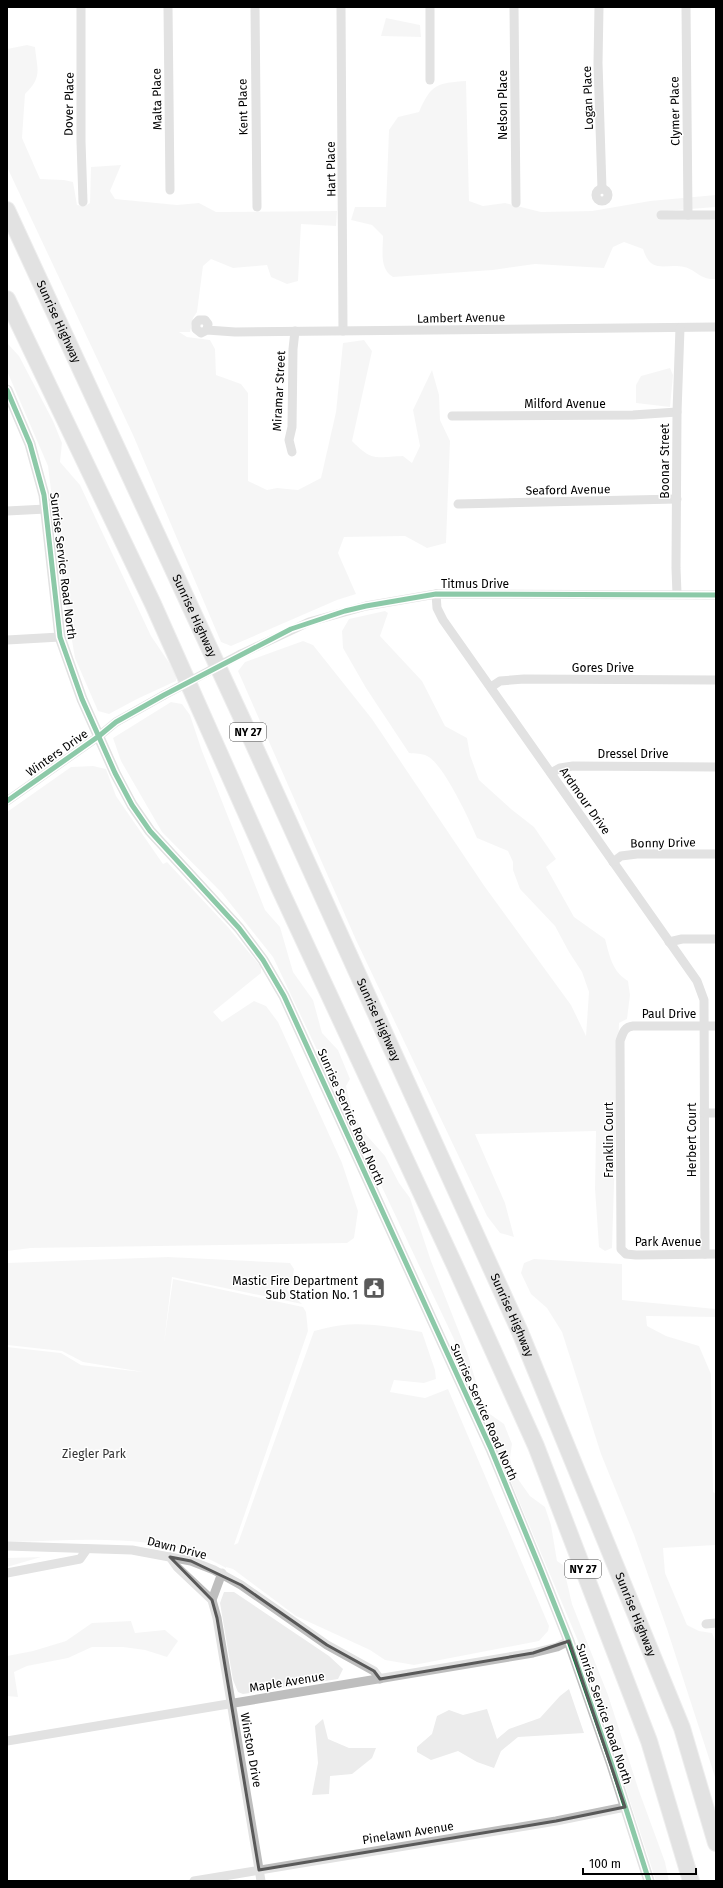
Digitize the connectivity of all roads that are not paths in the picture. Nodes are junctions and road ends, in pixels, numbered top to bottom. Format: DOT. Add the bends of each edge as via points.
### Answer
graph roads {
  1 [pos="81,7"];
  2 [pos="168,7"];
  3 [pos="255,7"];
  4 [pos="341,7"];
  5 [pos="430,7"];
  6 [pos="514,7"];
  7 [pos="599,7"];
  8 [pos="686,7"];
  9 [pos="430,80"];
  10 [pos="602,189"];
  11 [pos="170,190"];
  12 [pos="83,202"];
  13 [pos="516,203"];
  14 [pos="256,207"];
  15 [pos="7,210"];
  16 [pos="661,215"];
  17 [pos="688,215"];
  18 [pos="716,215"];
  19 [pos="7,299"];
  20 [pos="716,327"];
  21 [pos="680,328"];
  22 [pos="207,330"];
  23 [pos="343,331"];
  24 [pos="295,332"];
  25 [pos="7,390"];
  26 [pos="677,412"];
  27 [pos="452,416"];
  28 [pos="292,452"];
  29 [pos="677,499"];
  30 [pos="458,504"];
  31 [pos="46,509"];
  32 [pos="7,512"];
  33 [pos="436,594"];
  34 [pos="677,594"];
  35 [pos="716,595"];
  36 [pos="60,637"];
  37 [pos="7,640"];
  38 [pos="202,675"];
  39 [pos="716,680"];
  40 [pos="491,687"];
  41 [pos="100,736"];
  42 [pos="716,767"];
  43 [pos="551,773"];
  44 [pos="7,800"];
  45 [pos="716,854"];
  46 [pos="612,862"];
  47 [pos="716,939"];
  48 [pos="669,942"];
  49 [pos="704,1026"];
  50 [pos="716,1026"];
  51 [pos="623,1031"];
  52 [pos="704,1113"];
  53 [pos="716,1113"];
  54 [pos="621,1250"];
  55 [pos="705,1254"];
  56 [pos="716,1254"];
  57 [pos="7,1546"];
  58 [pos="87,1549"];
  59 [pos="170,1557"];
  60 [pos="7,1573"];
  61 [pos="222,1573"];
  62 [pos="212,1600"];
  63 [pos="716,1623"];
  64 [pos="706,1624"];
  65 [pos="569,1641"];
  66 [pos="380,1679"];
  67 [pos="231,1703"];
  68 [pos="7,1741"];
  69 [pos="625,1807"];
  70 [pos="716,1843"];
  71 [pos="259,1870"];
  72 [pos="194,1881"];
  73 [pos="261,1881"];
  74 [pos="649,1881"];
  75 [pos="691,1881"];
  1 -- 12 [label="street, Dover Place"];
  2 -- 11 [label="street, Malta Place"];
  3 -- 14 [label="street, Kent Place"];
  4 -- 23 [label="street, Hart Place"];
  5 -- 9 [label="street"];
  6 -- 13 [label="street, Nelson Place"];
  7 -- 10 [label="street, Logan Place"];
  8 -- 17 [label="street, Clymer Place"];
  15 -- 70 [label="highway, Sunrise Highway / NY 27" via="244,723 520,1332 682,1728"];
  16 -- 17 [label="street"];
  17 -- 18 [label="street"];
  19 -- 75 [label="highway, NY 27" via="153,604 279,887 536,1446 649,1741"];
  20 -- 21 [label="street, Lambert Avenue"];
  21 -- 23 [label="street, Lambert Avenue"];
  21 -- 26 [label="street, Boonar Street"];
  22 -- 24 [label="street, Lambert Avenue"];
  23 -- 24 [label="street, Lambert Avenue"];
  24 -- 28 [label="street, Miramar Street" via="292,427 289,440"];
  25 -- 31 [label="street, Sunrise Service Road North" via="30,444"];
  26 -- 27 [label="street, Milford Avenue" via="633,415"];
  26 -- 29 [label="street, Boonar Street"];
  29 -- 30 [label="street, Seaford Avenue"];
  29 -- 34 [label="street, Boonar Street"];
  31 -- 32 [label="street"];
  31 -- 36 [label="street, Sunrise Service Road North"];
  33 -- 34 [label="street, Titmus Drive"];
  33 -- 38 [label="street, Titmus Drive, bridge" via="366,606 309,622"];
  33 -- 40 [label="street, Ardmour Drive" via="437,608 443,620"];
  34 -- 35 [label="street, Titmus Drive"];
  36 -- 37 [label="street"];
  36 -- 41 [label="street, Sunrise Service Road North" via="82,699"];
  38 -- 41 [label="street, Winters Drive, bridge" via="116,722"];
  39 -- 40 [label="street, Gores Drive" via="524,679 500,682"];
  40 -- 43 [label="street, Ardmour Drive"];
  41 -- 44 [label="street, Winters Drive"];
  41 -- 65 [label="street, Sunrise Service Road North" via="123,788 140,818 239,928 263,960 284,996 490,1449"];
  42 -- 43 [label="street, Dressel Drive" via="573,766 560,768"];
  43 -- 46 [label="street, Ardmour Drive"];
  45 -- 46 [label="street, Bonny Drive" via="637,854 621,856"];
  46 -- 48 [label="street, Ardmour Drive"];
  47 -- 48 [label="street" via="682,939"];
  48 -- 49 [label="street, Ardmour Drive" via="697,981 704,1000"];
  49 -- 50 [label="street, Paul Drive"];
  49 -- 51 [label="street, Paul Drive" via="634,1026"];
  49 -- 52 [label="street, Herbert Court"];
  51 -- 54 [label="street, Franklin Court" via="620,1041"];
  52 -- 53 [label="street"];
  52 -- 55 [label="street, Herbert Court"];
  54 -- 55 [label="street, Park Avenue" via="626,1254"];
  55 -- 56 [label="street, Park Avenue"];
  57 -- 58 [label="street, Dawn Drive"];
  58 -- 59 [label="street, Dawn Drive" via="132,1550"];
  58 -- 60 [label="street" via="80,1559"];
  59 -- 61 [label="street, Dawn Drive" via="191,1561"];
  59 -- 62 [label="street"];
  61 -- 62 [label="street"];
  61 -- 66 [label="street, Dawn Drive" via="327,1645 374,1671"];
  62 -- 67 [label="street, Winston Drive"];
  63 -- 64 [label="street"];
  65 -- 66 [label="street, Maple Avenue" via="533,1653"];
  65 -- 69 [label="street, Sunrise Service Road North"];
  66 -- 67 [label="street, Maple Avenue"];
  67 -- 68 [label="street, Maple Avenue"];
  67 -- 71 [label="street, Winston Drive"];
  69 -- 71 [label="street, Pinelawn Avenue" via="556,1821"];
  69 -- 74 [label="street, Sunrise Service Road North"];
  71 -- 72 [label="street, Pinelawn Avenue"];
  71 -- 73 [label="street, Winston Drive"];
}
